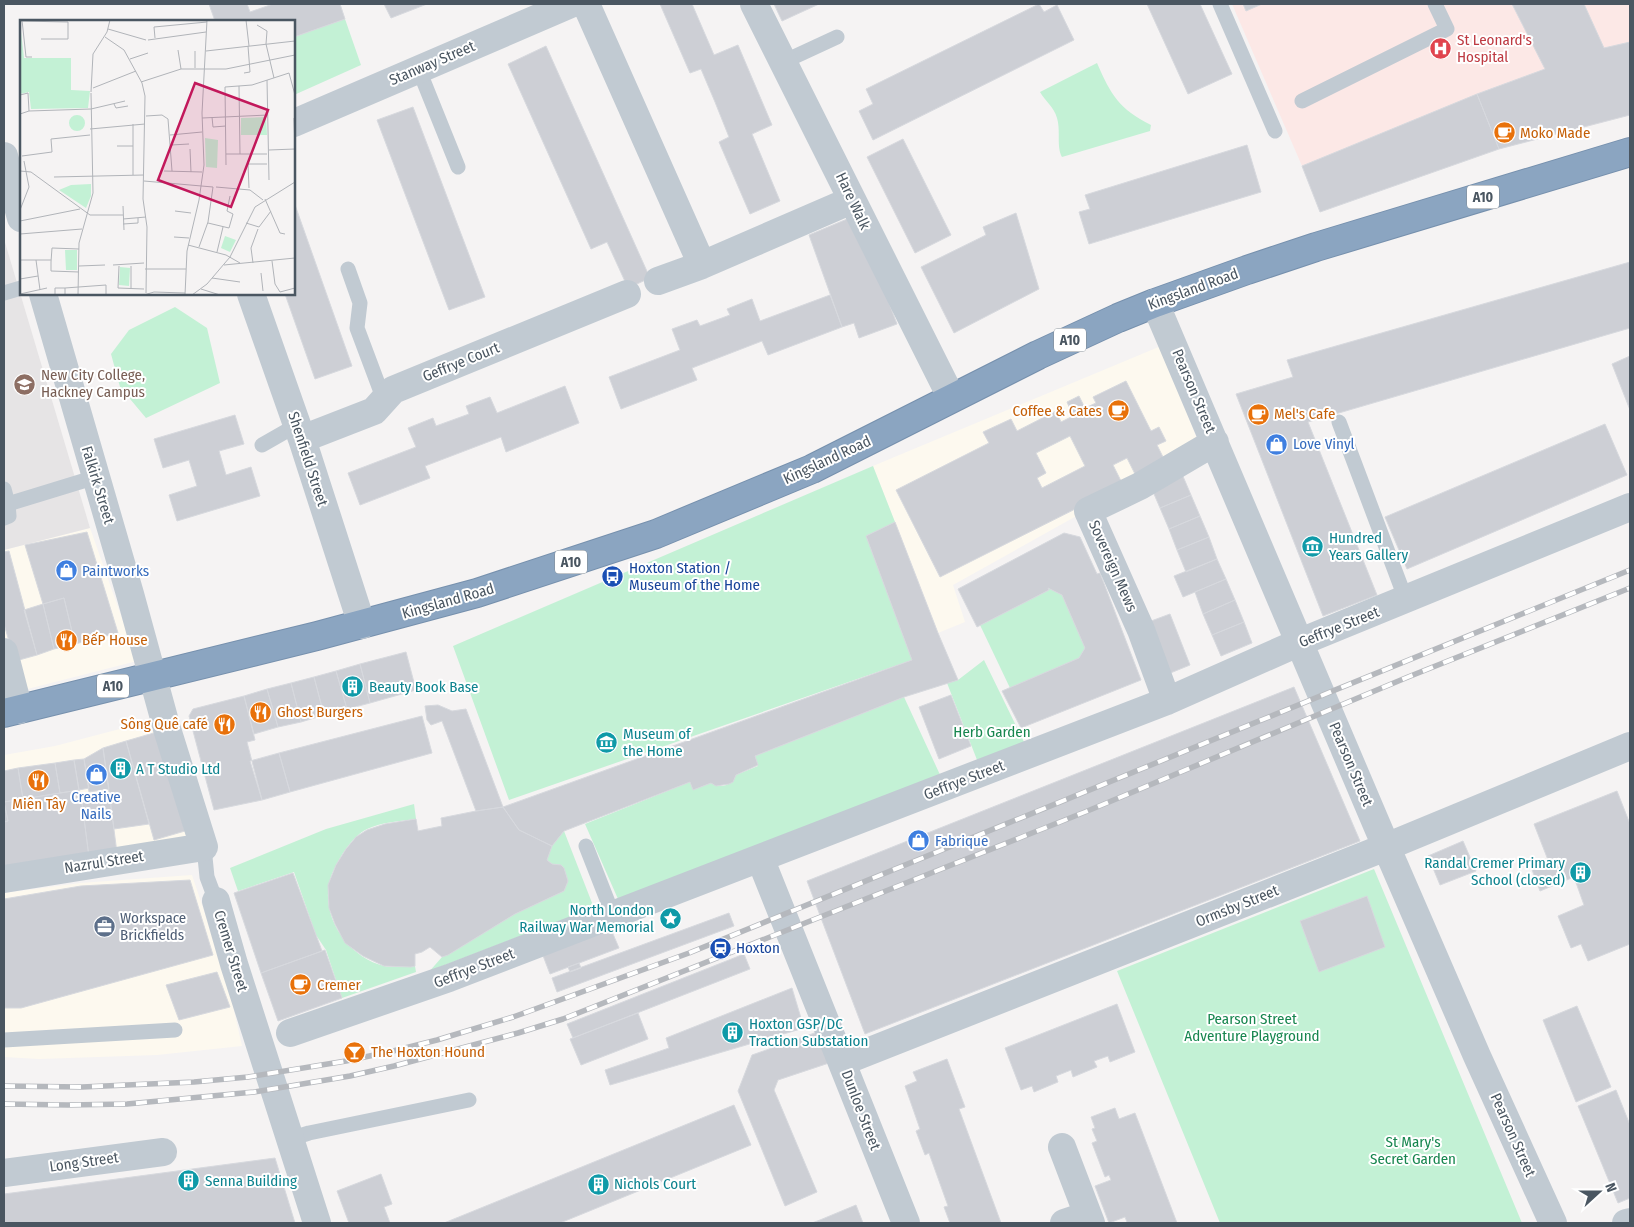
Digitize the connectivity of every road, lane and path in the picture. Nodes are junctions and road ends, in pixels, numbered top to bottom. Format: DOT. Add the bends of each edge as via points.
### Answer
graph roads {
  1 [pos="570,4"];
  2 [pos="586,4"];
  3 [pos="754,4"];
  4 [pos="1220,4"];
  5 [pos="1435,4"];
  6 [pos="837,37"];
  7 [pos="783,62"];
  8 [pos="419,70"];
  9 [pos="1302,101"];
  10 [pos="295,123"];
  11 [pos="1275,131"];
  12 [pos="1630,152"];
  13 [pos="4,156"];
  14 [pos="458,166"];
  15 [pos="852,200"];
  16 [pos="20,214"];
  17 [pos="702,265"];
  18 [pos="348,269"];
  19 [pos="658,281"];
  20 [pos="20,288"];
  21 [pos="4,293"];
  22 [pos="627,294"];
  23 [pos="43,295"];
  24 [pos="251,295"];
  25 [pos="1155,302"];
  26 [pos="952,398"];
  27 [pos="384,400"];
  28 [pos="1339,422"];
  29 [pos="300,432"];
  30 [pos="1216,442"];
  31 [pos="262,445"];
  32 [pos="96,477"];
  33 [pos="4,489"];
  34 [pos="1630,507"];
  35 [pos="6,511"];
  36 [pos="1406,600"];
  37 [pos="362,624"];
  38 [pos="1298,643"];
  39 [pos="4,652"];
  40 [pos="152,676"];
  41 [pos="1167,701"];
  42 [pos="11,712"];
  43 [pos="1630,746"];
  44 [pos="586,846"];
  45 [pos="204,847"];
  46 [pos="1386,847"];
  47 [pos="760,858"];
  48 [pos="4,879"];
  49 [pos="216,902"];
  50 [pos="603,918"];
  51 [pos="175,1030"];
  52 [pos="290,1032"];
  53 [pos="4,1040"];
  54 [pos="842,1062"];
  55 [pos="469,1100"];
  56 [pos="290,1139"];
  57 [pos="1062,1147"];
  58 [pos="163,1152"];
  59 [pos="4,1173"];
  60 [pos="1081,1220"];
  61 [pos="1630,1222"];
  62 [pos="317,1223"];
  63 [pos="906,1223"];
  64 [pos="1553,1223"];
  65 [pos="1626,1223"];
  1 -- 8 [label="street, Stanway Street"];
  2 -- 17 [label="street"];
  3 -- 7 [label="street, Hare Walk"];
  4 -- 11 [label="lane"];
  5 -- 9 [label="lane" via="1447,29"];
  6 -- 7 [label="lane"];
  7 -- 15 [label="street, Hare Walk"];
  8 -- 10 [label="street, Stanway Street"];
  8 -- 14 [label="lane"];
  12 -- 25 [label="highway, Kingsland Road / A10" via="1316,247"];
  13 -- 16 [label="street"];
  15 -- 17 [label="street"];
  15 -- 26 [label="street, Hare Walk"];
  17 -- 19 [label="street"];
  18 -- 27 [label="lane" via="360,303 357,328"];
  20 -- 21 [label="lane"];
  22 -- 27 [label="street, Geffrye Court" via="393,390"];
  23 -- 32 [label="street, Falkirk Street"];
  24 -- 29 [label="street, Shenfield Street"];
  25 -- 26 [label="highway, Kingsland Road / A10"];
  25 -- 30 [label="street, Pearson Street"];
  26 -- 37 [label="highway, Kingsland Road / A10" via="812,470 656,534 477,594"];
  27 -- 29 [label="street, Geffrye Court" via="374,411"];
  28 -- 36 [label="lane"];
  29 -- 31 [label="lane"];
  29 -- 37 [label="street, Shenfield Street"];
  30 -- 38 [label="street, Pearson Street"];
  30 -- 41 [label="street, Sovereign Mews" via="1140,486 1088,511 1141,630"];
  32 -- 35 [label="lane"];
  32 -- 40 [label="street, Falkirk Street"];
  33 -- 35 [label="lane"];
  34 -- 36 [label="street, Geffrye Street"];
  36 -- 38 [label="street, Geffrye Street"];
  37 -- 40 [label="highway, Kingsland Road / A10"];
  38 -- 41 [label="street, Geffrye Street"];
  38 -- 46 [label="street, Pearson Street"];
  39 -- 42 [label="street"];
  40 -- 42 [label="highway, Kingsland Road / A10"];
  40 -- 45 [label="street, Cremer Street"];
  41 -- 47 [label="street, Geffrye Street"];
  43 -- 46 [label="street, Ormsby Street"];
  44 -- 50 [label="lane"];
  45 -- 48 [label="street, Nazrul Street"];
  45 -- 49 [label="lane, Cremer Street"];
  46 -- 54 [label="street, Ormsby Street"];
  46 -- 64 [label="street, Pearson Street"];
  47 -- 50 [label="street, Geffrye Street"];
  47 -- 54 [label="street, Dunloe Street"];
  49 -- 56 [label="street, Cremer Street"];
  50 -- 52 [label="street, Geffrye Street" via="449,978"];
  51 -- 53 [label="lane"];
  54 -- 63 [label="street, Dunloe Street"];
  55 -- 56 [label="lane"];
  56 -- 62 [label="street, Cremer Street"];
  57 -- 60 [label="street"];
  58 -- 59 [label="street, Long Street"];
  61 -- 65 [label="street"];
}
